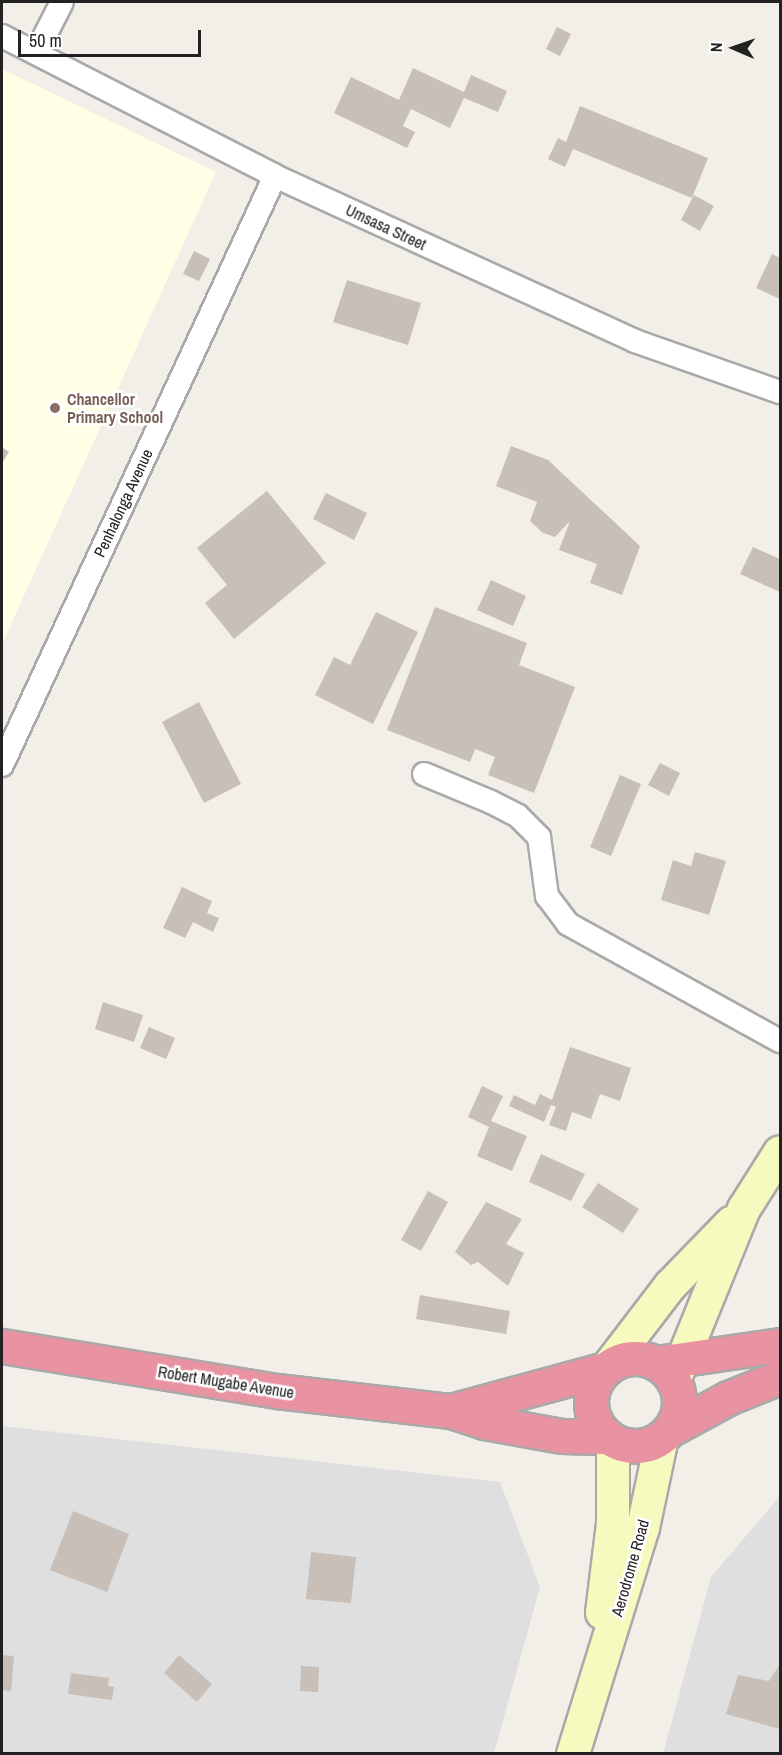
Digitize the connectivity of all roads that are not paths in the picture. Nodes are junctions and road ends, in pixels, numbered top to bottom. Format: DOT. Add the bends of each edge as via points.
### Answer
graph roads {
  1 [pos="62,2"];
  2 [pos="2,36"];
  3 [pos="36,53"];
  4 [pos="275,176"];
  5 [pos="780,393"];
  6 [pos="2,765"];
  7 [pos="424,774"];
  8 [pos="780,1041"];
  9 [pos="780,1152"];
  10 [pos="744,1209"];
  11 [pos="780,1345"];
  12 [pos="2,1346"];
  13 [pos="671,1367"];
  14 [pos="607,1368"];
  15 [pos="780,1377"];
  16 [pos="451,1411"];
  17 [pos="666,1433"];
  18 [pos="610,1439"];
  19 [pos="592,1697"];
  20 [pos="573,1754"];
  1 -- 3 [label="street"];
  2 -- 3 [label="street, Umsasa Street"];
  3 -- 4 [label="street, Umsasa Street"];
  4 -- 5 [label="street, Umsasa Street" via="635,341"];
  4 -- 6 [label="street, Penhalonga Avenue"];
  7 -- 8 [label="street" via="518,816 539,837 548,896 568,924"];
  9 -- 10 [label="street"];
  10 -- 13 [label="street"];
  10 -- 14 [label="street" via="670,1286"];
  11 -- 13 [label="highway"];
  12 -- 16 [label="highway, Robert Mugabe Avenue" via="278,1391"];
  13 -- 14 [label="highway" via="626,1359"];
  13 -- 17 [label="highway" via="679,1405"];
  14 -- 16 [label="highway, Robert Mugabe Avenue"];
  14 -- 18 [label="highway" via="592,1395 592,1411"];
  15 -- 17 [label="highway"];
  16 -- 18 [label="highway, Robert Mugabe Avenue" via="518,1429"];
  17 -- 18 [label="highway" via="638,1447"];
  17 -- 19 [label="street, Aerodrome Road" via="643,1528"];
  18 -- 19 [label="street, Aerodrome Road" via="613,1523"];
  19 -- 20 [label="street, Aerodrome Road"];
}
